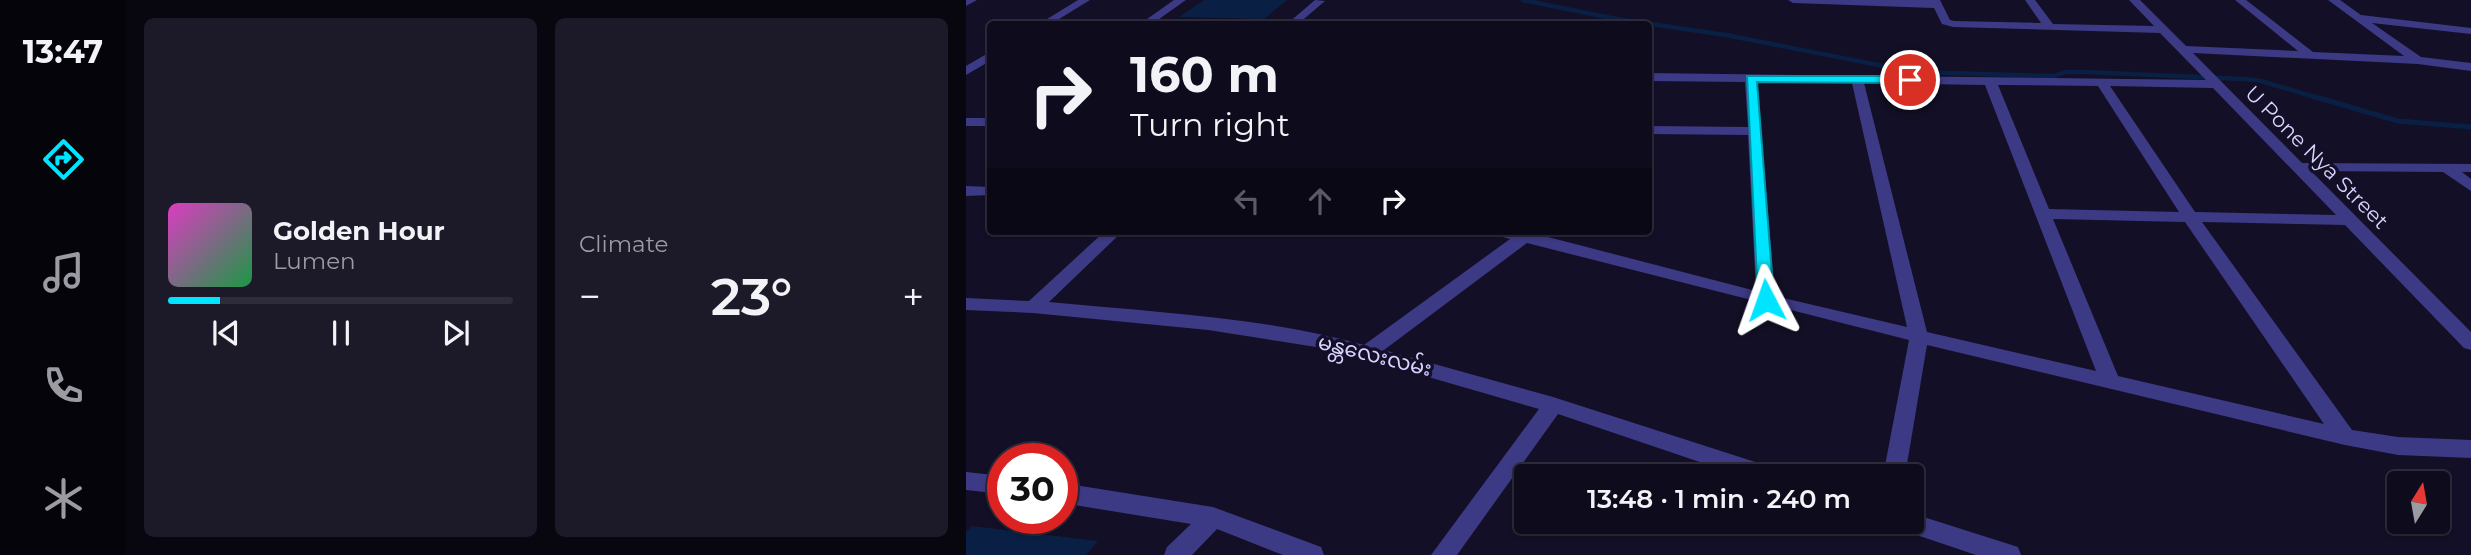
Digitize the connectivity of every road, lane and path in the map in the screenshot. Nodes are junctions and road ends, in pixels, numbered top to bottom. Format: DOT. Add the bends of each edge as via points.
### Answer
graph roads {
  1 [pos="972,0"];
  2 [pos="1085,0"];
  3 [pos="1181,0"];
  4 [pos="1793,0"];
  5 [pos="2030,0"];
  6 [pos="2134,0"];
  7 [pos="2240,0"];
  8 [pos="2333,0"];
  9 [pos="1320,1"];
  10 [pos="1936,2"];
  11 [pos="966,3"];
  12 [pos="2361,19"];
  13 [pos="1049,21"];
  14 [pos="1150,21"];
  15 [pos="1296,21"];
  16 [pos="2049,26"];
  17 [pos="2163,30"];
  18 [pos="2471,31"];
  19 [pos="2180,49"];
  20 [pos="2310,55"];
  21 [pos="987,58"];
  22 [pos="2418,60"];
  23 [pos="2471,67"];
  24 [pos="987,68"];
  25 [pos="968,69"];
  26 [pos="1652,77"];
  27 [pos="1751,78"];
  28 [pos="1857,79"];
  29 [pos="1990,81"];
  30 [pos="2101,82"];
  31 [pos="2214,83"];
  32 [pos="966,122"];
  33 [pos="987,122"];
  34 [pos="1652,130"];
  35 [pos="1755,131"];
  36 [pos="2297,167"];
  37 [pos="2448,169"];
  38 [pos="2471,169"];
  39 [pos="2471,186"];
  40 [pos="966,191"];
  41 [pos="987,191"];
  42 [pos="2045,214"];
  43 [pos="2190,217"];
  44 [pos="2350,220"];
  45 [pos="1111,235"];
  46 [pos="1519,235"];
  47 [pos="1525,236"];
  48 [pos="1766,300"];
  49 [pos="966,304"];
  50 [pos="1033,307"];
  51 [pos="1919,337"];
  52 [pos="2471,343"];
  53 [pos="1369,351"];
  54 [pos="2109,379"];
  55 [pos="1553,405"];
  56 [pos="2345,438"];
  57 [pos="2471,449"];
  58 [pos="1732,464"];
  59 [pos="1897,464"];
  60 [pos="966,481"];
  61 [pos="987,483"];
  62 [pos="1078,496"];
  63 [pos="1213,517"];
  64 [pos="1924,528"];
  65 [pos="1176,555"];
  66 [pos="1312,555"];
  67 [pos="1443,555"];
  68 [pos="2009,555"];
  1 -- 11 [label="street"];
  2 -- 13 [label="street"];
  3 -- 14 [label="street"];
  4 -- 10 [label="street"];
  5 -- 16 [label="street"];
  6 -- 17 [label="street, U Pone Nya Street"];
  7 -- 20 [label="street"];
  8 -- 12 [label="street"];
  9 -- 15 [label="street"];
  10 -- 16 [label="street" via="1948,24"];
  12 -- 18 [label="street"];
  12 -- 22 [label="street"];
  16 -- 17 [label="street"];
  17 -- 19 [label="street, U Pone Nya Street"];
  19 -- 20 [label="street"];
  19 -- 31 [label="street, U Pone Nya Street"];
  20 -- 22 [label="street"];
  21 -- 25 [label="street"];
  22 -- 23 [label="street"];
  24 -- 25 [label="street"];
  26 -- 27 [label="street"];
  27 -- 28 [label="street"];
  27 -- 35 [label="street"];
  28 -- 29 [label="street"];
  28 -- 51 [label="street"];
  29 -- 30 [label="street"];
  29 -- 42 [label="street"];
  30 -- 31 [label="street"];
  30 -- 43 [label="street"];
  31 -- 36 [label="street, U Pone Nya Street"];
  32 -- 33 [label="street"];
  34 -- 35 [label="street"];
  35 -- 48 [label="street"];
  36 -- 37 [label="street"];
  36 -- 44 [label="street, U Pone Nya Street"];
  37 -- 38 [label="street"];
  37 -- 39 [label="street"];
  40 -- 41 [label="street"];
  42 -- 43 [label="street"];
  42 -- 54 [label="street"];
  43 -- 44 [label="street"];
  43 -- 56 [label="street"];
  44 -- 52 [label="street, U Pone Nya Street"];
  45 -- 50 [label="street"];
  46 -- 47 [label="street"];
  47 -- 48 [label="street"];
  47 -- 53 [label="street"];
  48 -- 51 [label="street"];
  49 -- 50 [label="street, မန္တလေးလမ်း"];
  50 -- 53 [label="street, မန္တလေးလမ်း" via="1208,324"];
  51 -- 54 [label="street"];
  51 -- 59 [label="street"];
  53 -- 55 [label="street, မန္တလေးလမ်း"];
  54 -- 56 [label="street"];
  55 -- 58 [label="street, မန္တလေးလမ်း"];
  55 -- 67 [label="street"];
  56 -- 57 [label="street"];
  60 -- 61 [label="street"];
  62 -- 63 [label="street"];
  63 -- 65 [label="street"];
  63 -- 66 [label="street"];
  64 -- 68 [label="street"];
}
